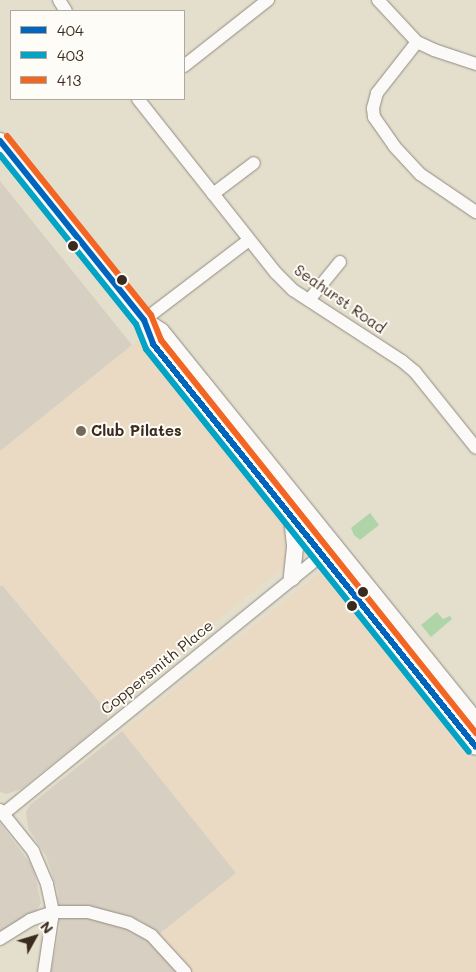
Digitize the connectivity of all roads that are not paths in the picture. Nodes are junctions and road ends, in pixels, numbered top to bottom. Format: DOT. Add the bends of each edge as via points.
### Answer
graph roads {
  1 [pos="268,0"];
  2 [pos="378,0"];
  3 [pos="417,42"];
  4 [pos="476,64"];
  5 [pos="185,65"];
  6 [pos="140,100"];
  7 [pos="0,141"];
  8 [pos="254,163"];
  9 [pos="214,194"];
  10 [pos="476,212"];
  11 [pos="249,240"];
  12 [pos="340,262"];
  13 [pos="309,300"];
  14 [pos="144,320"];
  15 [pos="471,432"];
  16 [pos="476,448"];
  17 [pos="292,517"];
  18 [pos="327,551"];
  19 [pos="292,578"];
  20 [pos="476,721"];
  21 [pos="476,747"];
  22 [pos="2,812"];
  23 [pos="52,912"];
  24 [pos="0,939"];
  25 [pos="44,972"];
  26 [pos="185,972"];
  1 -- 5 [label="street"];
  2 -- 3 [label="street"];
  3 -- 4 [label="street"];
  3 -- 10 [label="street" via="380,87 374,100 374,117 394,146 420,174"];
  6 -- 9 [label="street, Seahurst Road"];
  7 -- 14 [label="main road"];
  8 -- 9 [label="street"];
  9 -- 11 [label="street, Seahurst Road"];
  11 -- 13 [label="street, Seahurst Road" via="276,273"];
  11 -- 14 [label="street"];
  12 -- 13 [label="street"];
  13 -- 15 [label="street, Seahurst Road" via="408,366"];
  14 -- 17 [label="main road" via="153,344"];
  14 -- 18 [label="main road" via="161,331"];
  15 -- 16 [label="street, Seahurst Road"];
  17 -- 18 [label="main road"];
  17 -- 19 [label="main road" via="296,547"];
  18 -- 19 [label="street, Coppersmith Place"];
  18 -- 20 [label="main road"];
  18 -- 21 [label="main road"];
  19 -- 22 [label="street, Coppersmith Place"];
  22 -- 23 [label="street" via="37,858 47,884"];
  23 -- 24 [label="street" via="30,920"];
  23 -- 25 [label="street"];
  23 -- 26 [label="street" via="88,912 129,923 152,936"];
}
